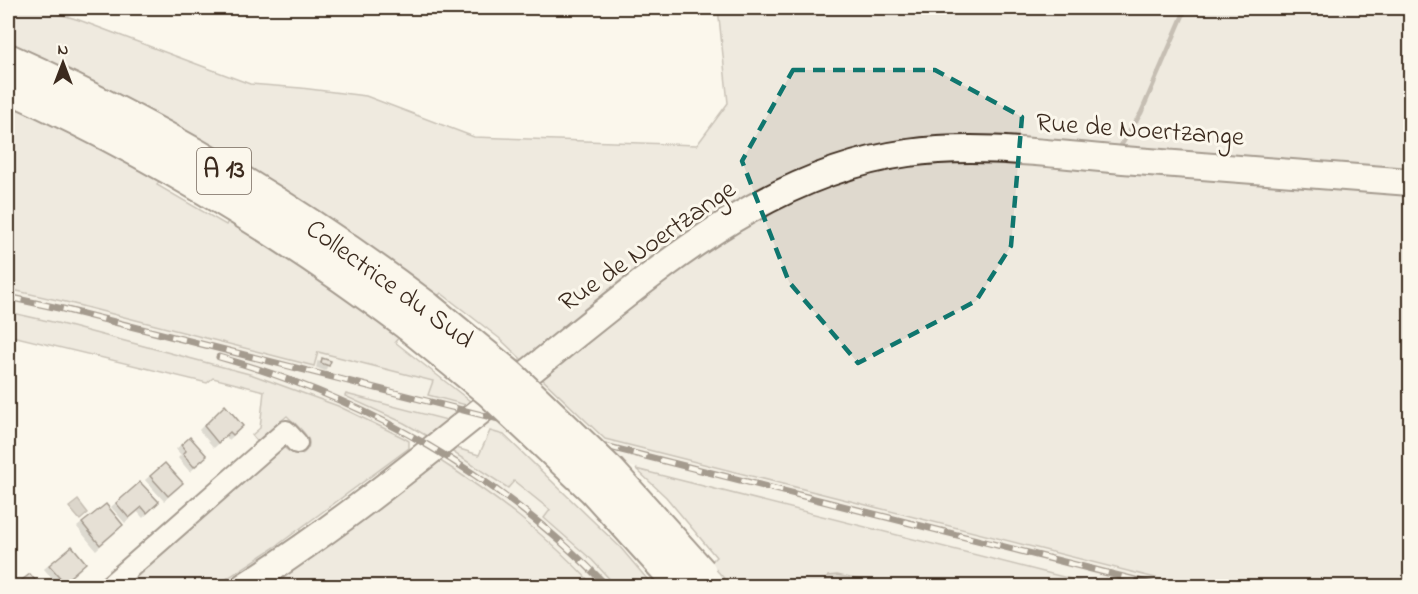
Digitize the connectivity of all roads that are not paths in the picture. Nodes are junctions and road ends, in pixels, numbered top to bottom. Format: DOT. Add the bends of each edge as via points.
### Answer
graph roads {
  1 [pos="8,59"];
  2 [pos="8,87"];
  3 [pos="1410,182"];
  4 [pos="418,317"];
  5 [pos="297,443"];
  6 [pos="699,582"];
  7 [pos="109,586"];
  8 [pos="245,586"];
  1 -- 4 [label="highway, Collectrice du Sud / A 13" via="73,88 211,163 326,235 383,274"];
  2 -- 4 [label="highway, Collectrice du Sud / A 13" via="200,185"];
  3 -- 8 [label="main road, Rue de Noertzange" via="981,148 906,153 817,177 774,196 701,240 357,506"];
  4 -- 6 [label="highway, Collectrice du Sud / A 13, bridge" via="511,376 611,472"];
  5 -- 7 [label="street" via="286,431"];
}
